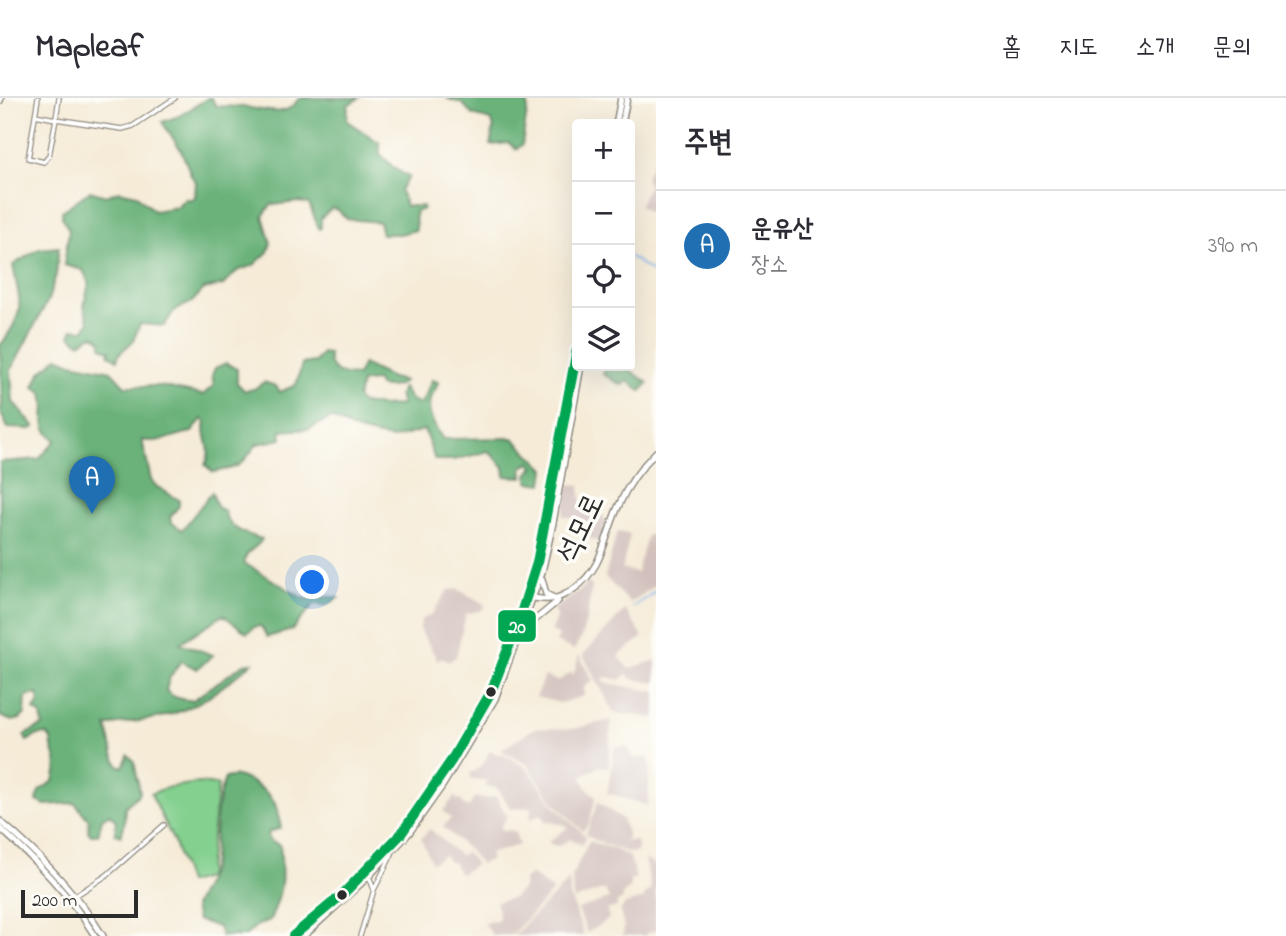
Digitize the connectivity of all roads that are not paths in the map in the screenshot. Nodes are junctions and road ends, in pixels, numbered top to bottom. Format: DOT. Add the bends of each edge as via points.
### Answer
graph roads {
  1 [pos="38,98"];
  2 [pos="59,98"];
  3 [pos="175,98"];
  4 [pos="621,98"];
  5 [pos="627,98"];
  6 [pos="35,116"];
  7 [pos="56,119"];
  8 [pos="617,119"];
  9 [pos="623,119"];
  10 [pos="573,371"];
  11 [pos="580,371"];
  12 [pos="656,452"];
  13 [pos="542,572"];
  14 [pos="567,595"];
  15 [pos="534,598"];
  16 [pos="557,599"];
  17 [pos="516,647"];
  18 [pos="0,821"];
  19 [pos="164,825"];
  20 [pos="0,828"];
  21 [pos="395,850"];
  22 [pos="367,874"];
  23 [pos="374,890"];
  24 [pos="72,898"];
  25 [pos="95,936"];
  26 [pos="103,936"];
  27 [pos="293,936"];
  28 [pos="304,936"];
  29 [pos="360,936"];
  1 -- 6 [label="street"];
  2 -- 7 [label="street"];
  3 -- 7 [label="street" via="122,129"];
  4 -- 8 [label="street"];
  5 -- 9 [label="street"];
  6 -- 7 [label="street"];
  6 -- 7 [label="street" via="28,158 44,162"];
  10 -- 22 [label="street" via="537,563 498,675 429,795"];
  11 -- 13 [label="street"];
  12 -- 14 [label="street, 석모로" via="626,489 596,569"];
  13 -- 15 [label="street"];
  13 -- 16 [label="street" via="546,594"];
  14 -- 16 [label="street, 석모로"];
  14 -- 17 [label="street" via="535,620"];
  15 -- 16 [label="street, 석모로"];
  15 -- 17 [label="street"];
  17 -- 21 [label="street" via="482,724"];
  18 -- 24 [label="street" via="34,852"];
  19 -- 24 [label="street" via="107,875"];
  20 -- 24 [label="street"];
  21 -- 22 [label="street"];
  21 -- 23 [label="street"];
  22 -- 23 [label="street"];
  22 -- 27 [label="street"];
  22 -- 28 [label="street"];
  23 -- 29 [label="street"];
  24 -- 25 [label="street"];
  24 -- 26 [label="street"];
}
